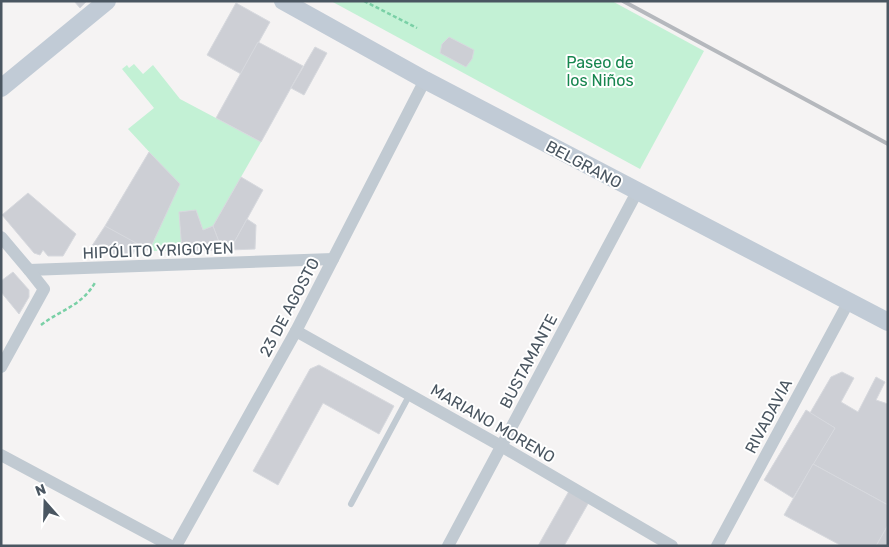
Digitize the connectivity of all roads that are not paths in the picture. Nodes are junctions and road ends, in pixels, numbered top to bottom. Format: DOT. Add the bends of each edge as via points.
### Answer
graph roads {
  1 [pos="108,1"];
  2 [pos="282,1"];
  3 [pos="425,80"];
  4 [pos="1,88"];
  5 [pos="637,192"];
  6 [pos="1,237"];
  7 [pos="333,259"];
  8 [pos="29,270"];
  9 [pos="52,271"];
  10 [pos="44,289"];
  11 [pos="849,301"];
  12 [pos="888,322"];
  13 [pos="296,331"];
  14 [pos="1,368"];
  15 [pos="410,394"];
  16 [pos="501,446"];
  17 [pos="1,456"];
  18 [pos="351,504"];
  19 [pos="171,546"];
  20 [pos="176,546"];
  21 [pos="448,546"];
  22 [pos="672,546"];
  23 [pos="717,546"];
  1 -- 4 [label="main road"];
  2 -- 3 [label="main road, BELGRANO"];
  3 -- 5 [label="main road, BELGRANO"];
  3 -- 7 [label="street, 23 DE AGOSTO"];
  5 -- 11 [label="main road, BELGRANO"];
  5 -- 16 [label="street, BUSTAMANTE"];
  6 -- 8 [label="street"];
  7 -- 9 [label="street, HIPÓLITO YRIGOYEN"];
  7 -- 13 [label="street, 23 DE AGOSTO"];
  8 -- 9 [label="street, HIPÓLITO YRIGOYEN"];
  8 -- 10 [label="street"];
  9 -- 10 [label="street"];
  10 -- 14 [label="street"];
  11 -- 12 [label="main road, BELGRANO"];
  11 -- 23 [label="street, RIVADAVIA"];
  13 -- 15 [label="street, MARIANO MORENO"];
  13 -- 20 [label="street, 23 DE AGOSTO"];
  15 -- 16 [label="street, MARIANO MORENO"];
  15 -- 18 [label="lane"];
  16 -- 21 [label="street, BUSTAMANTE"];
  16 -- 22 [label="street, MARIANO MORENO"];
  17 -- 19 [label="street"];
}
